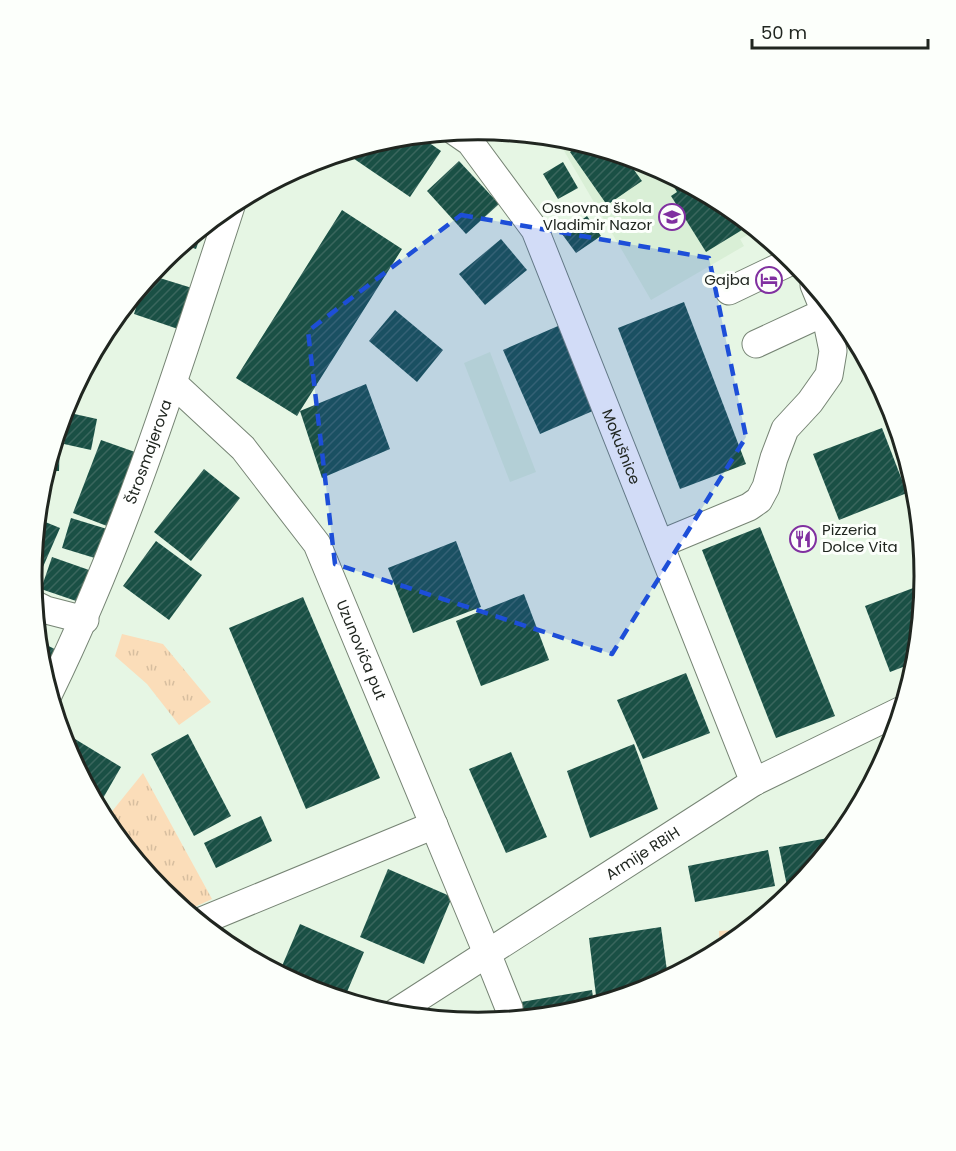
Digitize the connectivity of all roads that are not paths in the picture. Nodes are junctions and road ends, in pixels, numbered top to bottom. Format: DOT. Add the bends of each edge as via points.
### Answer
graph roads {
  1 [pos="467,140"];
  2 [pos="227,220"];
  3 [pos="784,265"];
  4 [pos="729,291"];
  5 [pos="825,312"];
  6 [pos="756,344"];
  7 [pos="174,384"];
  8 [pos="660,544"];
  9 [pos="44,609"];
  10 [pos="85,620"];
  11 [pos="55,681"];
  12 [pos="891,715"];
  13 [pos="754,782"];
  14 [pos="434,825"];
  15 [pos="209,918"];
  16 [pos="487,953"];
  17 [pos="406,1005"];
  18 [pos="509,1011"];
  1 -- 8 [label="street, Mokušnice" via="536,230"];
  2 -- 7 [label="street, Štrosmajerova"];
  3 -- 4 [label="street"];
  5 -- 6 [label="street"];
  5 -- 8 [label="street" via="833,351 829,375 785,429 759,500"];
  7 -- 10 [label="street, Štrosmajerova"];
  7 -- 14 [label="street, Uzunovića put" via="243,448 317,544"];
  8 -- 13 [label="street, Mokušnice"];
  9 -- 10 [label="street"];
  10 -- 11 [label="street, Štrosmajerova"];
  12 -- 13 [label="street, Armije RBiH"];
  13 -- 16 [label="street, Armije RBiH"];
  14 -- 15 [label="street"];
  14 -- 16 [label="street, Uzunovića put"];
  16 -- 17 [label="street, Armije RBiH"];
  16 -- 18 [label="street, Uzunovića put"];
}
